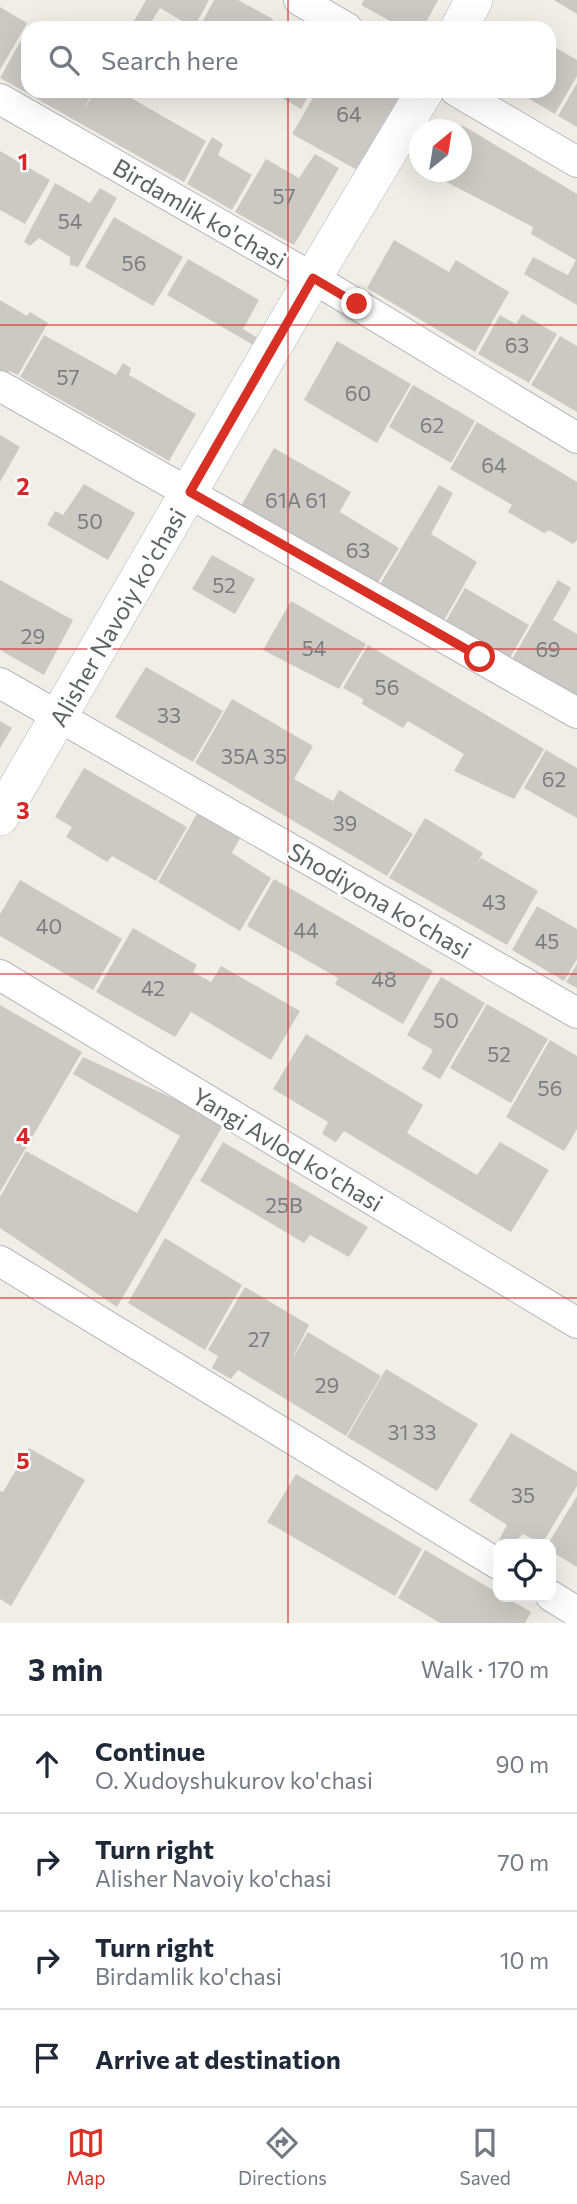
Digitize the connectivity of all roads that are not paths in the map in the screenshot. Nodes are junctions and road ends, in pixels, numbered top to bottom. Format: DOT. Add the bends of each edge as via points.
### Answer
graph roads {
  1 [pos="299,0"];
  2 [pos="474,0"];
  3 [pos="335,21"];
  4 [pos="463,21"];
  5 [pos="421,98"];
  6 [pos="468,98"];
  7 [pos="0,99"];
  8 [pos="577,162"];
  9 [pos="313,278"];
  10 [pos="0,386"];
  11 [pos="577,438"];
  12 [pos="190,492"];
  13 [pos="0,683"];
  14 [pos="577,713"];
  15 [pos="59,715"];
  16 [pos="0,817"];
  17 [pos="0,975"];
  18 [pos="577,1013"];
  19 [pos="0,1261"];
  20 [pos="577,1323"];
  21 [pos="493,1561"];
  22 [pos="556,1599"];
  23 [pos="577,1612"];
  1 -- 3 [label="street"];
  2 -- 4 [label="street"];
  5 -- 9 [label="street, Alisher Navoiy ko'chasi"];
  6 -- 8 [label="street"];
  7 -- 9 [label="street, Birdamlik ko'chasi"];
  9 -- 11 [label="street, Birdamlik ko'chasi"];
  9 -- 12 [label="street, Alisher Navoiy ko'chasi"];
  10 -- 12 [label="street"];
  12 -- 14 [label="street"];
  12 -- 15 [label="street, Alisher Navoiy ko'chasi"];
  13 -- 15 [label="street, Shodiyona ko'chasi"];
  15 -- 16 [label="street, Alisher Navoiy ko'chasi"];
  15 -- 18 [label="street, Shodiyona ko'chasi"];
  17 -- 20 [label="street, Yangi Avlod ko'chasi"];
  19 -- 21 [label="street"];
  22 -- 23 [label="street"];
}
